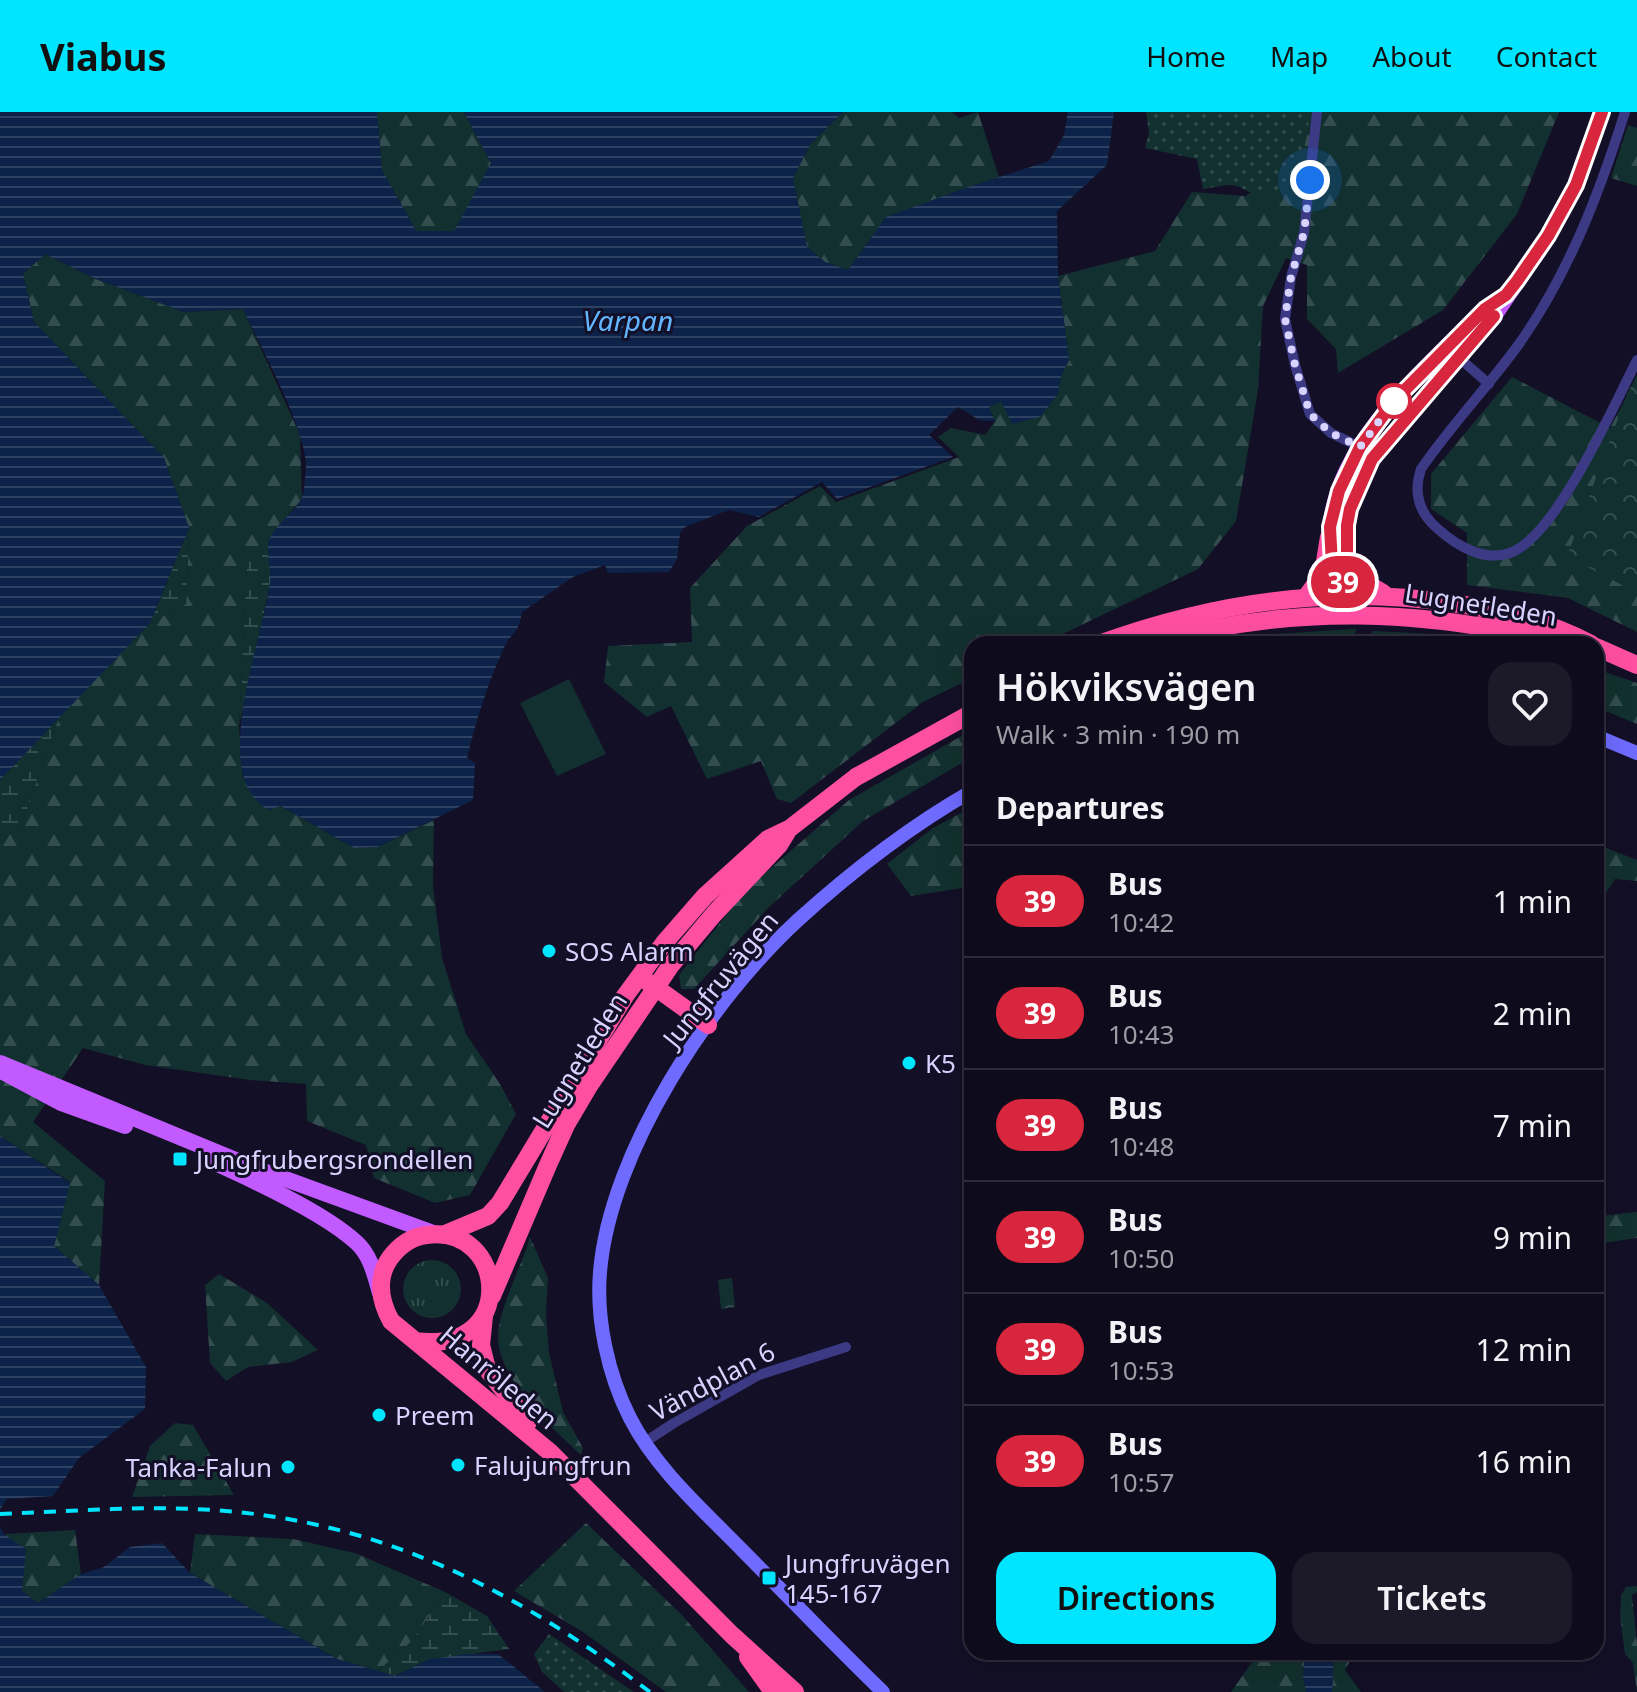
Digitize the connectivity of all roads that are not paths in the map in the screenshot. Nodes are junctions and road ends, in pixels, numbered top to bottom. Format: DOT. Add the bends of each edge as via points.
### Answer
graph roads {
  1 [pos="1317,112"];
  2 [pos="1602,112"];
  3 [pos="1625,112"];
  4 [pos="1452,352"];
  5 [pos="1637,360"];
  6 [pos="1489,384"];
  7 [pos="1360,447"];
  8 [pos="1375,455"];
  9 [pos="1329,537"];
  10 [pos="1347,572"];
  11 [pos="1339,594"];
  12 [pos="1385,595"];
  13 [pos="1306,597"];
  14 [pos="1340,614"];
  15 [pos="1124,636"];
  16 [pos="1186,636"];
  17 [pos="1527,636"];
  18 [pos="1575,636"];
  19 [pos="1604,651"];
  20 [pos="1637,665"];
  21 [pos="964,717"];
  22 [pos="1604,739"];
  23 [pos="1637,753"];
  24 [pos="964,796"];
  25 [pos="789,829"];
  26 [pos="639,976"];
  27 [pos="655,987"];
  28 [pos="708,1025"];
  29 [pos="0,1063"];
  30 [pos="0,1070"];
  31 [pos="441,1234"];
  32 [pos="380,1294"];
  33 [pos="486,1312"];
  34 [pos="415,1341"];
  35 [pos="846,1347"];
  36 [pos="645,1442"];
  37 [pos="551,1453"];
  38 [pos="732,1635"];
  39 [pos="773,1692"];
  40 [pos="795,1692"];
  41 [pos="883,1692"];
  1 -- 7 [label="street" via="1304,233 1285,319 1310,414 1331,433"];
  2 -- 4 [label="main road" via="1576,185 1548,236 1506,295 1485,309"];
  3 -- 6 [label="street" via="1580,239"];
  4 -- 6 [label="street"];
  4 -- 7 [label="main road" via="1394,401"];
  4 -- 8 [label="main road"];
  5 -- 6 [label="street" via="1544,527 1514,552 1493,556 1467,549 1434,526 1418,503 1417,490 1421,469"];
  7 -- 8 [label="main road"];
  7 -- 9 [label="main road" via="1339,491"];
  8 -- 10 [label="main road" via="1350,509"];
  9 -- 11 [label="main road"];
  9 -- 13 [label="highway" via="1323,574"];
  10 -- 11 [label="main road"];
  10 -- 12 [label="highway"];
  11 -- 12 [label="highway, Lugnetleden"];
  11 -- 13 [label="highway, Lugnetleden"];
  11 -- 14 [label="highway"];
  12 -- 18 [label="highway, Lugnetleden" via="1505,612"];
  13 -- 15 [label="highway, Lugnetleden" via="1202,611"];
  14 -- 16 [label="highway, Lugnetleden" via="1253,621"];
  14 -- 17 [label="highway, Lugnetleden" via="1446,620"];
  19 -- 20 [label="highway, Lugnetleden"];
  21 -- 25 [label="highway, Lugnetleden" via="856,777"];
  22 -- 23 [label="street"];
  24 -- 28 [label="street, Jungfruvägen" via="900,836 798,920"];
  25 -- 26 [label="highway, Lugnetleden" via="768,839 705,896"];
  25 -- 27 [label="highway, Lugnetleden"];
  26 -- 27 [label="highway"];
  26 -- 31 [label="highway, Lugnetleden" via="500,1203 488,1216"];
  27 -- 28 [label="highway"];
  27 -- 33 [label="highway, Lugnetleden" via="566,1125"];
  28 -- 36 [label="street, Jungfruvägen" via="681,1062 641,1138 603,1251 604,1334 622,1402"];
  29 -- 31 [label="main road" via="250,1166"];
  30 -- 32 [label="main road" via="61,1103 219,1165 309,1210 358,1244 371,1263"];
  31 -- 32 [label="highway" via="418,1236 402,1245 385,1267"];
  31 -- 33 [label="highway" via="460,1240 483,1261 491,1292"];
  32 -- 34 [label="highway" via="391,1321"];
  33 -- 34 [label="highway" via="471,1331 455,1340"];
  33 -- 37 [label="highway, Hanröleden" via="481,1345 487,1369"];
  34 -- 37 [label="highway, Hanröleden"];
  35 -- 36 [label="street, Vändplan 6" via="759,1375"];
  36 -- 41 [label="street, Jungfruvägen" via="702,1509"];
  37 -- 38 [label="highway, Hanröleden"];
  38 -- 39 [label="highway, Hanröleden"];
  38 -- 40 [label="highway, Hanröleden"];
}
